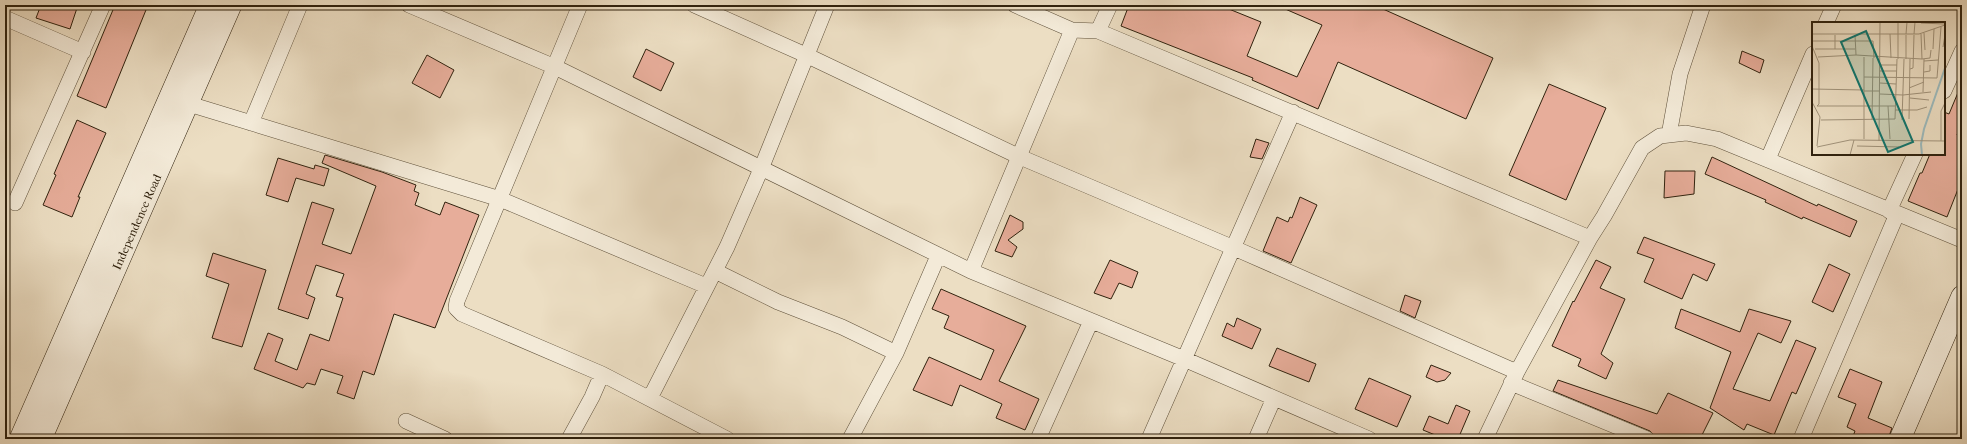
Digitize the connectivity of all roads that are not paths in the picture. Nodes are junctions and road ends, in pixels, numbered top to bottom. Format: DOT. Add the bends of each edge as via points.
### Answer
graph roads {
  1 [pos="103,5"];
  2 [pos="210,5"];
  3 [pos="231,5"];
  4 [pos="300,5"];
  5 [pos="409,5"];
  6 [pos="580,5"];
  7 [pos="694,5"];
  8 [pos="827,5"];
  9 [pos="1015,5"];
  10 [pos="1110,5"];
  11 [pos="1703,5"];
  12 [pos="1834,5"];
  13 [pos="5,18"];
  14 [pos="1826,22"];
  15 [pos="1072,30"];
  16 [pos="1098,31"];
  17 [pos="1962,51"];
  18 [pos="83,52"];
  19 [pos="808,56"];
  20 [pos="1812,56"];
  21 [pos="555,67"];
  22 [pos="1945,89"];
  23 [pos="189,104"];
  24 [pos="1293,112"];
  25 [pos="251,123"];
  26 [pos="1669,135"];
  27 [pos="1915,155"];
  28 [pos="1020,157"];
  29 [pos="1768,159"];
  30 [pos="761,169"];
  31 [pos="500,199"];
  32 [pos="15,203"];
  33 [pos="1893,213"];
  34 [pos="1590,238"];
  35 [pos="1962,240"];
  36 [pos="1234,248"];
  37 [pos="938,256"];
  38 [pos="715,271"];
  39 [pos="971,271"];
  40 [pos="706,286"];
  41 [pos="1962,296"];
  42 [pos="1091,322"];
  43 [pos="1962,327"];
  44 [pos="896,353"];
  45 [pos="1184,359"];
  46 [pos="602,374"];
  47 [pos="1514,378"];
  48 [pos="650,398"];
  49 [pos="1274,398"];
  50 [pos="406,421"];
  51 [pos="1365,438"];
  52 [pos="20,439"];
  53 [pos="41,439"];
  54 [pos="445,439"];
  55 [pos="568,439"];
  56 [pos="727,439"];
  57 [pos="850,439"];
  58 [pos="1038,439"];
  59 [pos="1149,439"];
  60 [pos="1256,439"];
  61 [pos="1485,439"];
  62 [pos="1647,439"];
  63 [pos="1801,439"];
  64 [pos="1900,439"];
  65 [pos="1913,439"];
  1 -- 18 [label="street"];
  2 -- 52 [label="main road, Independence Road"];
  3 -- 23 [label="main road, Independence Road"];
  4 -- 25 [label="street"];
  5 -- 21 [label="street"];
  6 -- 21 [label="street"];
  7 -- 19 [label="street"];
  8 -- 19 [label="street"];
  9 -- 15 [label="street"];
  10 -- 16 [label="street"];
  11 -- 26 [label="street" via="1680,74"];
  12 -- 14 [label="street"];
  13 -- 18 [label="street"];
  15 -- 16 [label="street"];
  15 -- 28 [label="street"];
  16 -- 24 [label="street"];
  17 -- 22 [label="street"];
  18 -- 32 [label="street"];
  19 -- 28 [label="street"];
  19 -- 30 [label="street"];
  20 -- 29 [label="street"];
  21 -- 30 [label="street"];
  21 -- 31 [label="street"];
  23 -- 25 [label="street"];
  23 -- 53 [label="main road, Independence Road"];
  24 -- 34 [label="street"];
  24 -- 36 [label="street"];
  25 -- 31 [label="street"];
  26 -- 29 [label="street" via="1686,133 1717,139"];
  26 -- 34 [label="street" via="1660,136 1642,148"];
  27 -- 33 [label="street"];
  28 -- 36 [label="street"];
  28 -- 39 [label="street"];
  29 -- 33 [label="street"];
  30 -- 37 [label="street"];
  30 -- 38 [label="street"];
  31 -- 40 [label="street"];
  31 -- 46 [label="street" via="456,308 462,314"];
  33 -- 35 [label="street"];
  33 -- 63 [label="street"];
  34 -- 47 [label="street"];
  36 -- 45 [label="street"];
  36 -- 47 [label="street"];
  37 -- 39 [label="street"];
  37 -- 44 [label="street"];
  38 -- 40 [label="street"];
  38 -- 44 [label="street" via="778,302 842,327"];
  39 -- 42 [label="street"];
  40 -- 48 [label="street"];
  41 -- 64 [label="main road"];
  42 -- 45 [label="street"];
  42 -- 58 [label="street"];
  43 -- 65 [label="main road"];
  44 -- 57 [label="street"];
  45 -- 49 [label="street"];
  45 -- 59 [label="street"];
  46 -- 48 [label="street"];
  46 -- 55 [label="street"];
  47 -- 61 [label="street"];
  47 -- 62 [label="street"];
  48 -- 56 [label="street"];
  49 -- 51 [label="street"];
  49 -- 60 [label="street"];
  50 -- 54 [label="street"];
}
